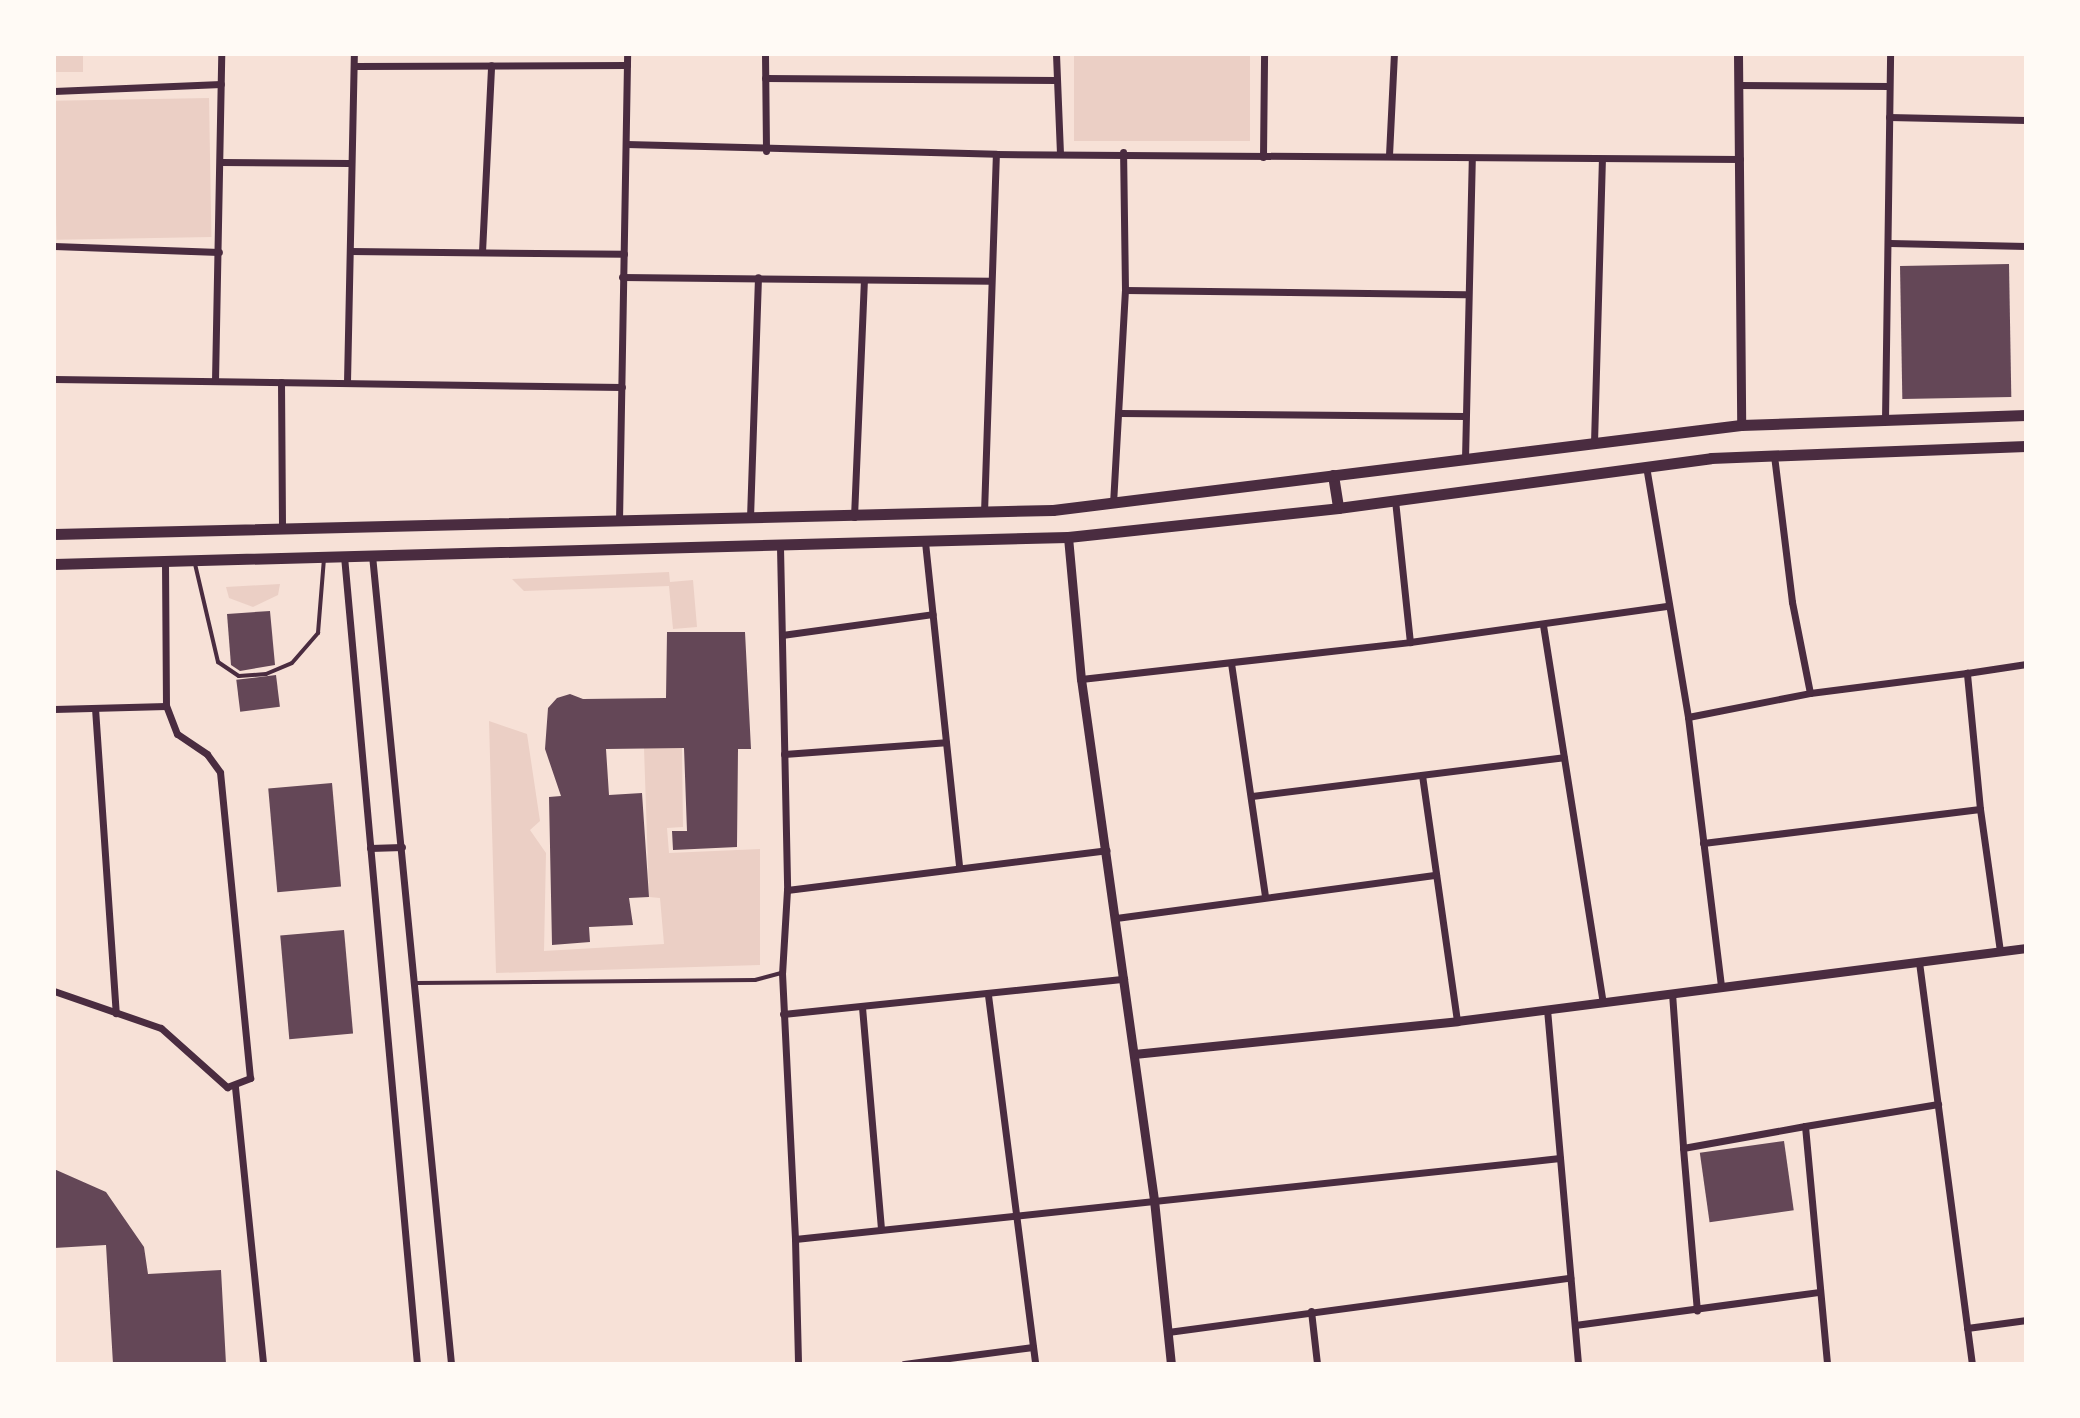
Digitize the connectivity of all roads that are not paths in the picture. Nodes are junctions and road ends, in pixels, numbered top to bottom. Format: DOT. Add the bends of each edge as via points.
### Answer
graph roads {
  1 [pos="221,54"];
  2 [pos="354,54"];
  3 [pos="627,54"];
  4 [pos="765,54"];
  5 [pos="1056,54"];
  6 [pos="1264,54"];
  7 [pos="1394,54"];
  8 [pos="1738,54"];
  9 [pos="1890,54"];
  10 [pos="491,65"];
  11 [pos="627,65"];
  12 [pos="355,66"];
  13 [pos="765,78"];
  14 [pos="1056,80"];
  15 [pos="221,84"];
  16 [pos="1739,85"];
  17 [pos="1889,86"];
  18 [pos="54,91"];
  19 [pos="1889,117"];
  20 [pos="2026,120"];
  21 [pos="626,144"];
  22 [pos="766,151"];
  23 [pos="1123,152"];
  24 [pos="1060,153"];
  25 [pos="996,154"];
  26 [pos="1389,155"];
  27 [pos="1263,157"];
  28 [pos="1472,159"];
  29 [pos="1602,159"];
  30 [pos="1740,159"];
  31 [pos="220,162"];
  32 [pos="349,163"];
  33 [pos="1890,243"];
  34 [pos="54,246"];
  35 [pos="2026,246"];
  36 [pos="350,251"];
  37 [pos="219,252"];
  38 [pos="482,252"];
  39 [pos="624,254"];
  40 [pos="622,277"];
  41 [pos="758,277"];
  42 [pos="864,280"];
  43 [pos="991,281"];
  44 [pos="1125,290"];
  45 [pos="1465,294"];
  46 [pos="54,379"];
  47 [pos="215,381"];
  48 [pos="281,382"];
  49 [pos="347,382"];
  50 [pos="622,387"];
  51 [pos="1120,413"];
  52 [pos="2026,415"];
  53 [pos="1465,416"];
  54 [pos="1885,420"];
  55 [pos="1741,425"];
  56 [pos="1594,443"];
  57 [pos="2026,446"];
  58 [pos="1774,455"];
  59 [pos="1465,459"];
  60 [pos="1646,466"];
  61 [pos="1333,475"];
  62 [pos="1395,500"];
  63 [pos="1113,504"];
  64 [pos="1338,508"];
  65 [pos="984,513"];
  66 [pos="854,517"];
  67 [pos="750,518"];
  68 [pos="619,521"];
  69 [pos="282,528"];
  70 [pos="54,534"];
  71 [pos="1068,537"];
  72 [pos="925,542"];
  73 [pos="780,547"];
  74 [pos="372,555"];
  75 [pos="325,556"];
  76 [pos="344,556"];
  77 [pos="165,561"];
  78 [pos="194,561"];
  79 [pos="54,564"];
  80 [pos="1666,606"];
  81 [pos="933,614"];
  82 [pos="1543,625"];
  83 [pos="782,635"];
  84 [pos="1410,642"];
  85 [pos="1231,663"];
  86 [pos="2026,664"];
  87 [pos="1967,673"];
  88 [pos="1081,679"];
  89 [pos="1810,693"];
  90 [pos="166,706"];
  91 [pos="95,708"];
  92 [pos="54,709"];
  93 [pos="1688,717"];
  94 [pos="946,742"];
  95 [pos="784,754"];
  96 [pos="1564,757"];
  97 [pos="1422,775"];
  98 [pos="1252,796"];
  99 [pos="1980,809"];
  100 [pos="1703,843"];
  101 [pos="402,847"];
  102 [pos="370,848"];
  103 [pos="1107,850"];
  104 [pos="959,867"];
  105 [pos="1436,875"];
  106 [pos="787,890"];
  107 [pos="1265,896"];
  108 [pos="1116,918"];
  109 [pos="2026,948"];
  110 [pos="2000,952"];
  111 [pos="1919,962"];
  112 [pos="782,973"];
  113 [pos="1124,979"];
  114 [pos="416,983"];
  115 [pos="1721,987"];
  116 [pos="54,991"];
  117 [pos="1672,993"];
  118 [pos="988,995"];
  119 [pos="1603,1002"];
  120 [pos="862,1007"];
  121 [pos="1547,1009"];
  122 [pos="116,1013"];
  123 [pos="783,1014"];
  124 [pos="1457,1021"];
  125 [pos="1134,1054"];
  126 [pos="235,1087"];
  127 [pos="1938,1104"];
  128 [pos="1805,1126"];
  129 [pos="1683,1148"];
  130 [pos="1560,1158"];
  131 [pos="1154,1200"];
  132 [pos="1016,1214"];
  133 [pos="881,1229"];
  134 [pos="795,1239"];
  135 [pos="1570,1278"];
  136 [pos="1820,1292"];
  137 [pos="1697,1310"];
  138 [pos="1311,1311"];
  139 [pos="2026,1320"];
  140 [pos="1575,1325"];
  141 [pos="1967,1328"];
  142 [pos="1168,1332"];
  143 [pos="1033,1347"];
  144 [pos="263,1364"];
  145 [pos="417,1364"];
  146 [pos="451,1364"];
  147 [pos="798,1364"];
  148 [pos="904,1364"];
  149 [pos="1035,1364"];
  150 [pos="1171,1364"];
  151 [pos="1317,1364"];
  152 [pos="1578,1364"];
  153 [pos="1827,1364"];
  154 [pos="1972,1364"];
  1 -- 15 [label="street"];
  2 -- 12 [label="street"];
  3 -- 11 [label="street"];
  4 -- 13 [label="street"];
  5 -- 14 [label="street"];
  6 -- 27 [label="street"];
  7 -- 26 [label="street"];
  8 -- 16 [label="street"];
  9 -- 17 [label="street"];
  10 -- 11 [label="street"];
  10 -- 12 [label="street"];
  10 -- 38 [label="street"];
  11 -- 21 [label="street"];
  12 -- 32 [label="street"];
  13 -- 14 [label="street"];
  13 -- 22 [label="street"];
  14 -- 24 [label="street"];
  15 -- 18 [label="street"];
  15 -- 31 [label="street"];
  16 -- 17 [label="street"];
  16 -- 30 [label="street"];
  17 -- 19 [label="street"];
  19 -- 20 [label="street"];
  19 -- 33 [label="street"];
  21 -- 22 [label="street"];
  21 -- 39 [label="street"];
  22 -- 25 [label="street"];
  23 -- 24 [label="street"];
  23 -- 27 [label="street"];
  23 -- 44 [label="street"];
  24 -- 25 [label="street"];
  25 -- 43 [label="street"];
  26 -- 27 [label="street"];
  26 -- 28 [label="street"];
  28 -- 29 [label="street"];
  28 -- 45 [label="street"];
  29 -- 30 [label="street"];
  29 -- 56 [label="street"];
  30 -- 55 [label="street"];
  31 -- 32 [label="street"];
  31 -- 37 [label="street"];
  32 -- 36 [label="street"];
  33 -- 35 [label="street"];
  33 -- 54 [label="street"];
  34 -- 37 [label="street"];
  36 -- 38 [label="street"];
  36 -- 49 [label="street"];
  37 -- 47 [label="street"];
  38 -- 39 [label="street"];
  39 -- 40 [label="street"];
  40 -- 41 [label="street"];
  40 -- 50 [label="street"];
  41 -- 42 [label="street"];
  41 -- 67 [label="street"];
  42 -- 43 [label="street"];
  42 -- 66 [label="street"];
  43 -- 65 [label="street"];
  44 -- 45 [label="street"];
  44 -- 51 [label="street"];
  45 -- 53 [label="street"];
  46 -- 47 [label="street"];
  47 -- 48 [label="street"];
  48 -- 49 [label="street"];
  48 -- 69 [label="street"];
  49 -- 50 [label="street"];
  50 -- 68 [label="street"];
  51 -- 53 [label="street"];
  51 -- 63 [label="street"];
  52 -- 54 [label="main road"];
  53 -- 59 [label="street"];
  54 -- 55 [label="main road"];
  55 -- 56 [label="main road"];
  56 -- 59 [label="main road"];
  57 -- 58 [label="main road"];
  58 -- 60 [label="main road"];
  58 -- 89 [label="street" via="1792,602"];
  59 -- 61 [label="main road"];
  60 -- 62 [label="main road"];
  60 -- 80 [label="street"];
  61 -- 63 [label="main road"];
  61 -- 64 [label="main road"];
  62 -- 64 [label="main road"];
  62 -- 84 [label="street"];
  63 -- 65 [label="main road"];
  64 -- 71 [label="main road"];
  65 -- 66 [label="main road"];
  66 -- 67 [label="main road"];
  67 -- 68 [label="main road"];
  68 -- 69 [label="main road"];
  69 -- 70 [label="main road"];
  71 -- 72 [label="main road"];
  71 -- 88 [label="street"];
  72 -- 73 [label="main road"];
  72 -- 81 [label="street"];
  73 -- 74 [label="main road"];
  73 -- 83 [label="street"];
  74 -- 76 [label="main road"];
  74 -- 101 [label="street"];
  75 -- 76 [label="main road"];
  75 -- 78 [label="main road"];
  75 -- 78 [label="lane" via="318,633 292,663 266,674 239,676 218,662"];
  76 -- 102 [label="street"];
  77 -- 78 [label="main road"];
  77 -- 79 [label="main road"];
  77 -- 90 [label="street"];
  80 -- 82 [label="street"];
  80 -- 93 [label="street"];
  81 -- 83 [label="street"];
  81 -- 94 [label="street"];
  82 -- 84 [label="street"];
  82 -- 96 [label="street"];
  83 -- 95 [label="street"];
  84 -- 85 [label="street"];
  85 -- 88 [label="street"];
  85 -- 98 [label="street"];
  86 -- 87 [label="street"];
  87 -- 89 [label="street"];
  87 -- 99 [label="street"];
  88 -- 103 [label="street"];
  89 -- 93 [label="street"];
  90 -- 91 [label="street"];
  90 -- 126 [label="street" via="177,734 212,759 221,780 253,1069 244,1084"];
  91 -- 92 [label="street"];
  91 -- 122 [label="street"];
  93 -- 100 [label="street"];
  94 -- 95 [label="street"];
  94 -- 104 [label="street"];
  95 -- 106 [label="street"];
  96 -- 97 [label="street"];
  96 -- 119 [label="street"];
  97 -- 98 [label="street"];
  97 -- 105 [label="street"];
  98 -- 107 [label="street"];
  99 -- 100 [label="street"];
  99 -- 110 [label="street"];
  100 -- 115 [label="street"];
  101 -- 102 [label="street"];
  101 -- 114 [label="street"];
  102 -- 145 [label="street"];
  103 -- 104 [label="street"];
  103 -- 108 [label="street"];
  104 -- 106 [label="street"];
  105 -- 107 [label="street"];
  105 -- 124 [label="street"];
  106 -- 112 [label="street"];
  107 -- 108 [label="street"];
  108 -- 113 [label="street"];
  109 -- 110 [label="street"];
  110 -- 111 [label="street"];
  111 -- 115 [label="street"];
  111 -- 127 [label="street"];
  112 -- 114 [label="lane" via="755,980"];
  112 -- 123 [label="street"];
  113 -- 118 [label="street"];
  113 -- 125 [label="street"];
  114 -- 146 [label="street"];
  115 -- 117 [label="street"];
  116 -- 122 [label="street"];
  117 -- 119 [label="street"];
  117 -- 129 [label="street"];
  118 -- 120 [label="street"];
  118 -- 132 [label="street"];
  119 -- 121 [label="street"];
  120 -- 123 [label="street"];
  120 -- 133 [label="street"];
  121 -- 124 [label="street"];
  121 -- 130 [label="street"];
  122 -- 126 [label="street" via="161,1028 220,1083"];
  123 -- 134 [label="street"];
  124 -- 125 [label="street"];
  125 -- 131 [label="street"];
  126 -- 144 [label="street"];
  127 -- 128 [label="street"];
  127 -- 141 [label="street"];
  128 -- 129 [label="street"];
  128 -- 136 [label="street"];
  129 -- 137 [label="street"];
  130 -- 131 [label="street"];
  130 -- 135 [label="street"];
  131 -- 132 [label="street"];
  131 -- 142 [label="street"];
  132 -- 133 [label="street"];
  132 -- 143 [label="street"];
  133 -- 134 [label="street"];
  134 -- 147 [label="street"];
  135 -- 138 [label="street"];
  135 -- 140 [label="street"];
  136 -- 137 [label="street"];
  136 -- 153 [label="street"];
  137 -- 140 [label="street"];
  138 -- 142 [label="street"];
  138 -- 151 [label="street"];
  139 -- 141 [label="street"];
  140 -- 152 [label="street"];
  141 -- 154 [label="street"];
  142 -- 150 [label="street"];
  143 -- 148 [label="street"];
  143 -- 149 [label="street"];
}
